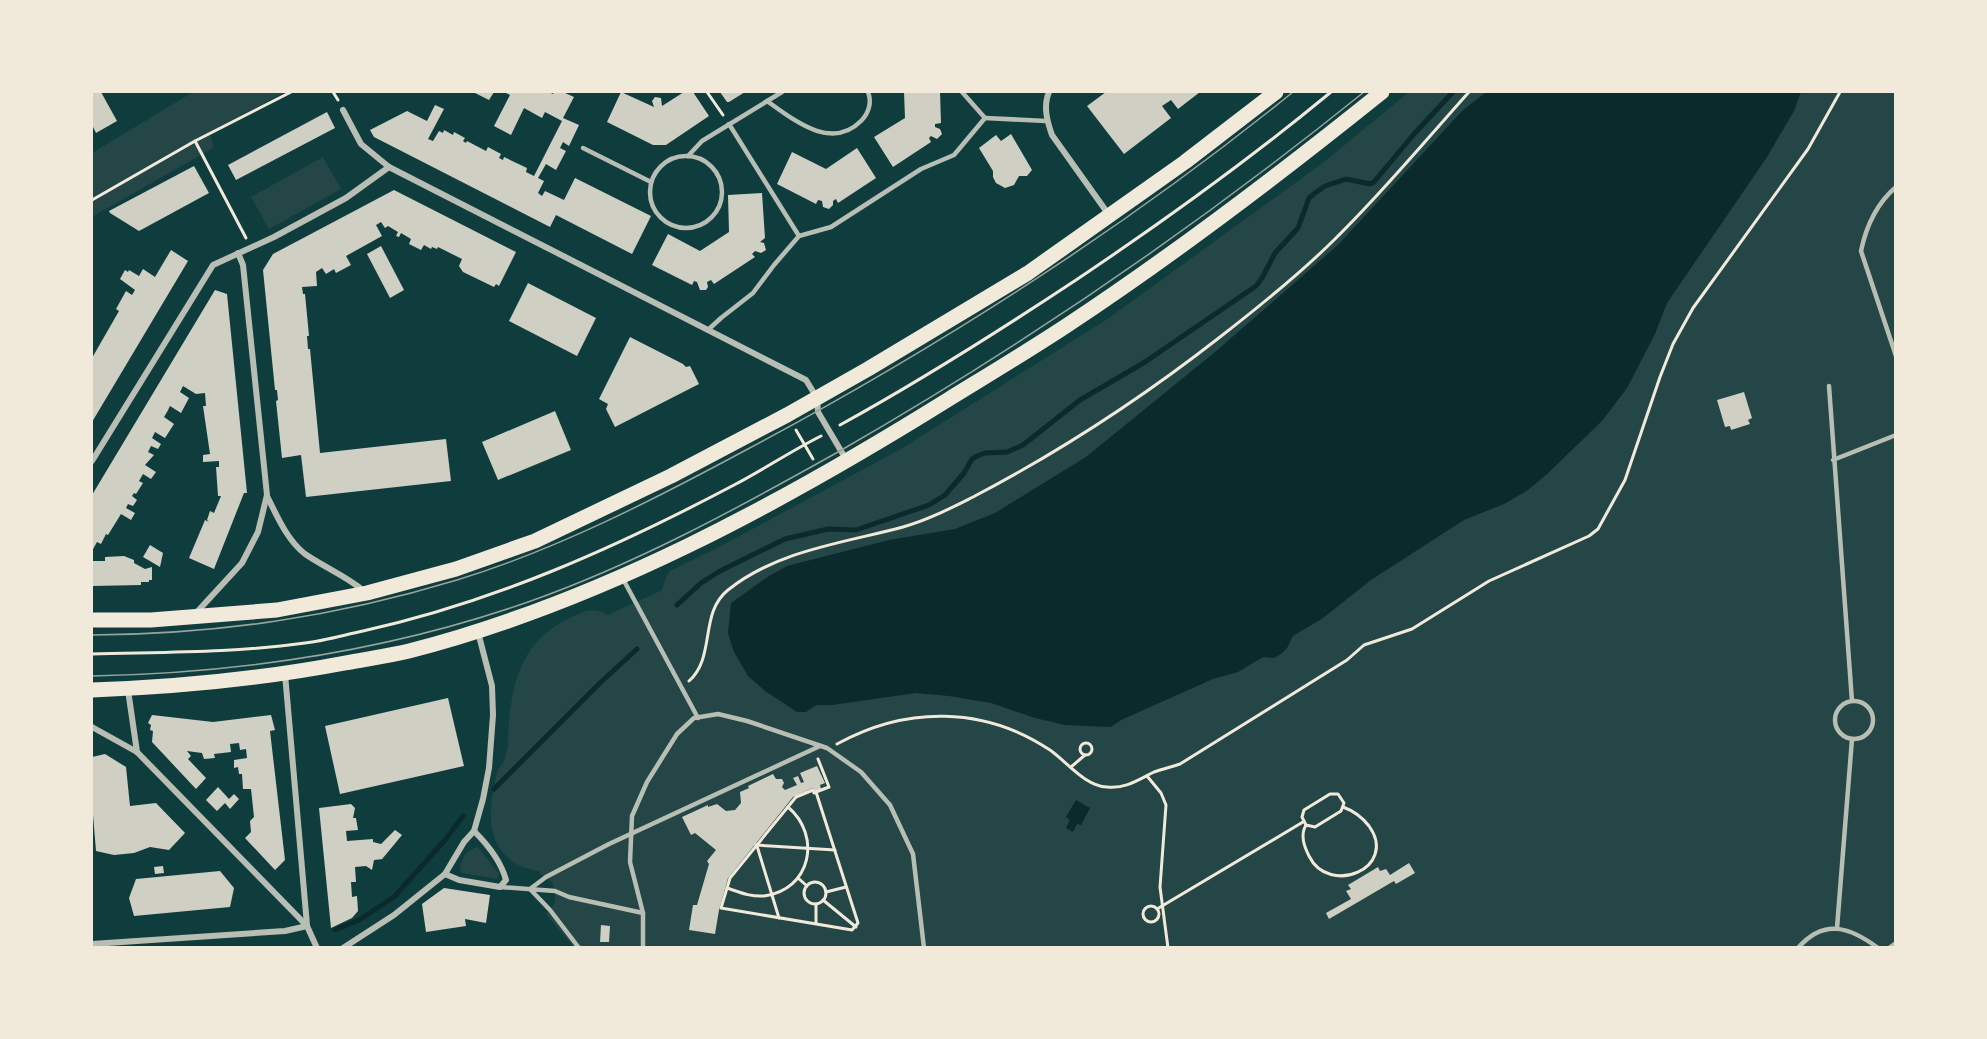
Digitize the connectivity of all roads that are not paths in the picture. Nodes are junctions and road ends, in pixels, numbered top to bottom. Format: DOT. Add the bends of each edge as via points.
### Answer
graph roads {
  1 [pos="782,92"];
  2 [pos="868,92"];
  3 [pos="962,92"];
  4 [pos="1049,92"];
  5 [pos="1276,92"];
  6 [pos="1382,92"];
  7 [pos="767,101"];
  8 [pos="343,110"];
  9 [pos="985,118"];
  10 [pos="1046,121"];
  11 [pos="729,124"];
  12 [pos="583,148"];
  13 [pos="688,156"];
  14 [pos="389,167"];
  15 [pos="651,182"];
  16 [pos="1896,188"];
  17 [pos="1110,216"];
  18 [pos="799,236"];
  19 [pos="238,253"];
  20 [pos="709,329"];
  21 [pos="1896,356"];
  22 [pos="1828,386"];
  23 [pos="817,398"];
  24 [pos="1896,435"];
  25 [pos="92,460"];
  26 [pos="1833,460"];
  27 [pos="847,462"];
  28 [pos="267,495"];
  29 [pos="621,577"];
  30 [pos="367,593"];
  31 [pos="192,618"];
  32 [pos="92,620"];
  33 [pos="478,631"];
  34 [pos="285,674"];
  35 [pos="128,688"];
  36 [pos="92,690"];
  37 [pos="1851,701"];
  38 [pos="698,718"];
  39 [pos="92,727"];
  40 [pos="1852,739"];
  41 [pos="820,746"];
  42 [pos="136,752"];
  43 [pos="474,831"];
  44 [pos="631,834"];
  45 [pos="445,874"];
  46 [pos="500,887"];
  47 [pos="530,889"];
  48 [pos="643,913"];
  49 [pos="307,926"];
  50 [pos="1837,928"];
  51 [pos="1896,943"];
  52 [pos="92,944"];
  53 [pos="317,948"];
  54 [pos="343,948"];
  55 [pos="579,948"];
  56 [pos="643,948"];
  57 [pos="924,948"];
  58 [pos="1798,948"];
  59 [pos="1878,948"];
  60 [pos="1889,948"];
  1 -- 7 [label="lane"];
  2 -- 7 [label="lane" via="871,100 866,116 854,128 836,135 798,122"];
  3 -- 9 [label="lane"];
  4 -- 10 [label="street"];
  5 -- 17 [label="main road"];
  6 -- 27 [label="main road" via="1224,215 1066,326"];
  7 -- 11 [label="lane"];
  8 -- 14 [label="street" via="361,144"];
  9 -- 10 [label="lane"];
  9 -- 18 [label="lane" via="954,155 921,169 831,227"];
  10 -- 17 [label="street"];
  11 -- 13 [label="lane" via="702,141"];
  11 -- 18 [label="lane"];
  12 -- 15 [label="lane"];
  13 -- 15 [label="lane" via="665,162"];
  13 -- 15 [label="lane" via="710,165 717,174 722,197 711,218 690,228 668,223 652,205"];
  14 -- 19 [label="street" via="346,198"];
  14 -- 20 [label="street"];
  16 -- 21 [label="lane" via="1876,211 1861,251"];
  17 -- 23 [label="main road" via="1028,273"];
  18 -- 20 [label="lane" via="753,293"];
  19 -- 25 [label="street" via="213,265"];
  19 -- 28 [label="street" via="243,265"];
  20 -- 23 [label="street" via="807,380"];
  22 -- 26 [label="lane"];
  23 -- 27 [label="street" via="818,412"];
  23 -- 30 [label="main road" via="671,476 535,541 456,569"];
  24 -- 26 [label="lane"];
  26 -- 37 [label="lane"];
  27 -- 29 [label="main road"];
  28 -- 30 [label="street" via="283,528 304,553"];
  28 -- 31 [label="street" via="258,532 242,563"];
  29 -- 33 [label="main road"];
  29 -- 38 [label="lane"];
  30 -- 31 [label="main road" via="277,610"];
  31 -- 32 [label="main road"];
  33 -- 34 [label="main road" via="407,652"];
  33 -- 43 [label="street" via="492,686 493,715 489,768"];
  34 -- 35 [label="main road"];
  34 -- 49 [label="street"];
  35 -- 36 [label="main road"];
  35 -- 42 [label="street"];
  37 -- 40 [label="lane" via="1843,703 1834,719 1838,731"];
  37 -- 40 [label="lane" via="1867,705 1873,717 1866,735"];
  38 -- 41 [label="lane" via="718,714"];
  38 -- 44 [label="lane" via="677,734 646,782 632,816"];
  39 -- 42 [label="street"];
  40 -- 50 [label="lane"];
  41 -- 44 [label="lane"];
  41 -- 57 [label="lane" via="861,772 890,805 913,855"];
  42 -- 49 [label="street"];
  43 -- 45 [label="street"];
  43 -- 46 [label="street" via="502,867 506,880"];
  44 -- 47 [label="lane"];
  44 -- 48 [label="lane" via="630,862"];
  45 -- 46 [label="street"];
  45 -- 54 [label="street" via="394,915"];
  46 -- 47 [label="lane"];
  47 -- 48 [label="lane" via="555,891"];
  47 -- 55 [label="lane"];
  48 -- 56 [label="lane"];
  49 -- 52 [label="street" via="285,931"];
  49 -- 53 [label="street"];
  50 -- 58 [label="lane" via="1815,933"];
  50 -- 59 [label="lane"];
  51 -- 60 [label="lane"];
}
